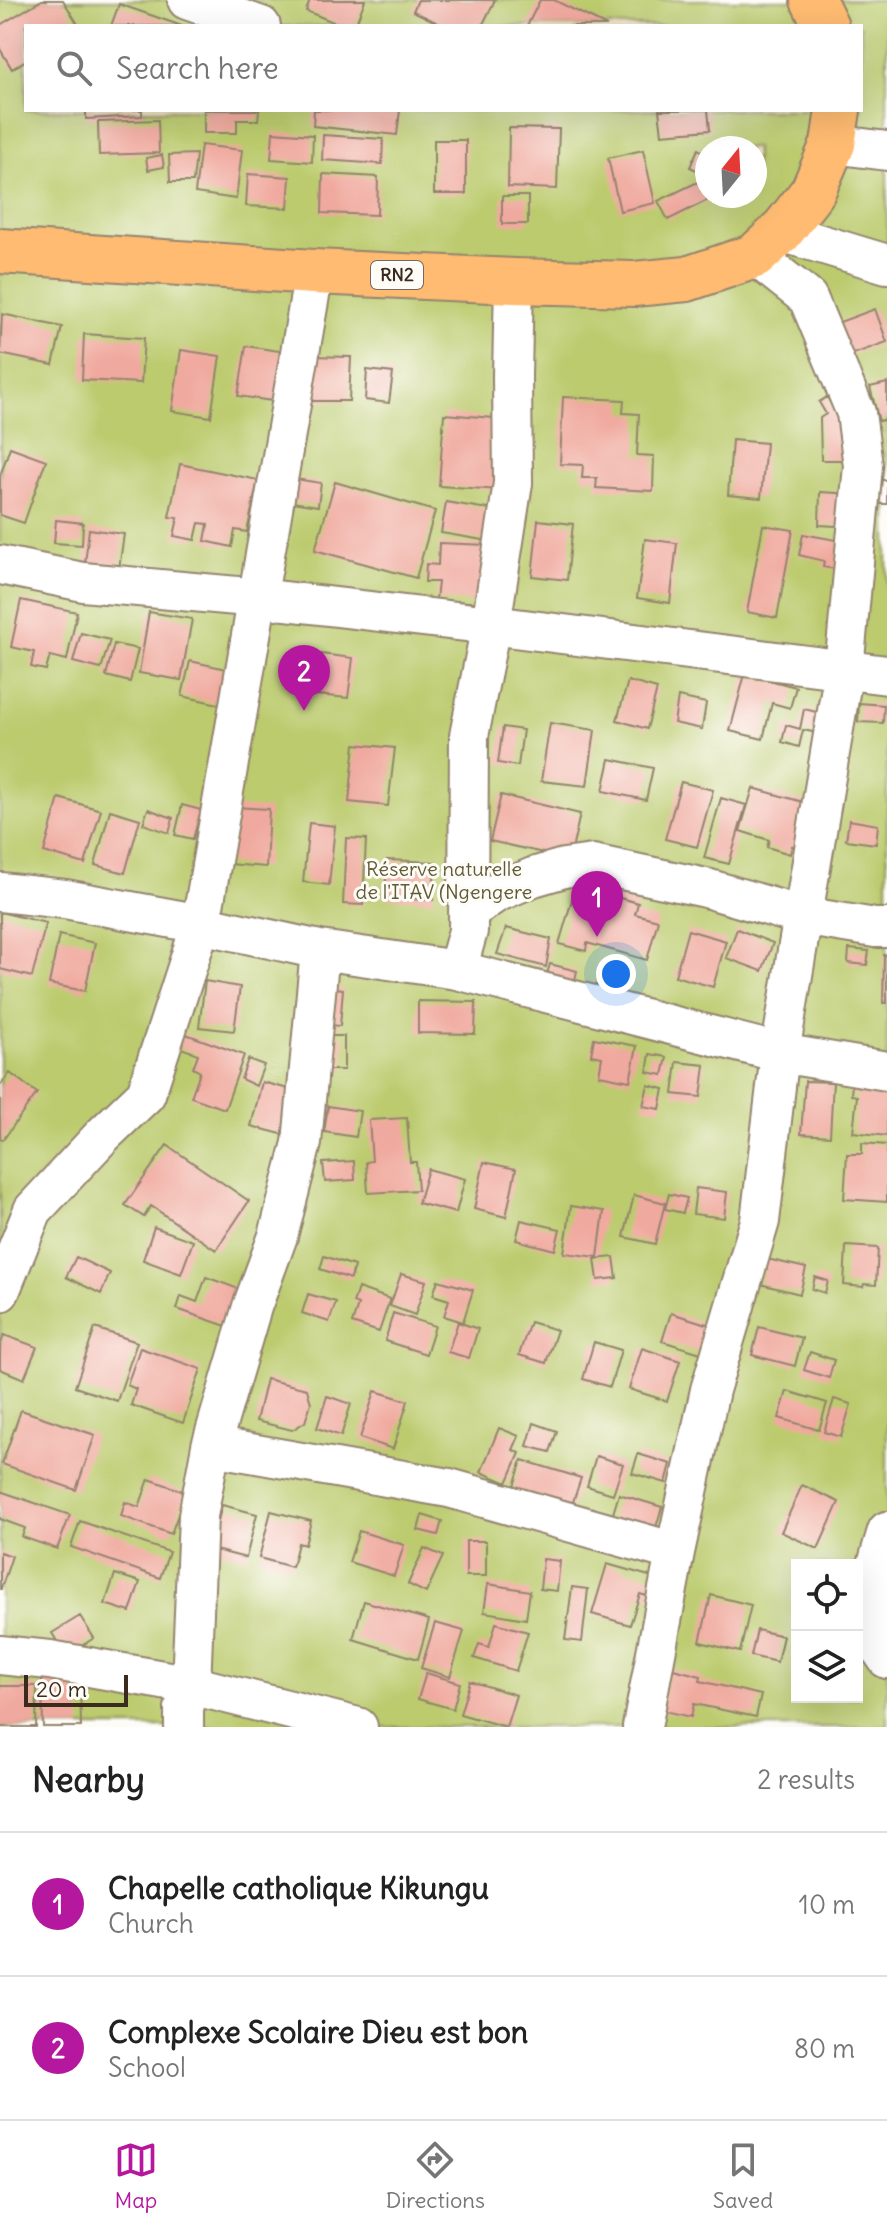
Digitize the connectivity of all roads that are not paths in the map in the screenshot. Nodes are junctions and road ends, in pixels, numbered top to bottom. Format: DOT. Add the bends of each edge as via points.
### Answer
graph roads {
  1 [pos="187,0"];
  2 [pos="813,0"];
  3 [pos="255,24"];
  4 [pos="825,24"];
  5 [pos="836,127"];
  6 [pos="887,151"];
  7 [pos="768,244"];
  8 [pos="2,258"];
  9 [pos="887,264"];
  10 [pos="314,272"];
  11 [pos="514,281"];
  12 [pos="0,565"];
  13 [pos="259,598"];
  14 [pos="491,625"];
  15 [pos="844,669"];
  16 [pos="887,675"];
  17 [pos="0,892"];
  18 [pos="469,911"];
  19 [pos="802,916"];
  20 [pos="201,924"];
  21 [pos="887,928"];
  22 [pos="320,950"];
  23 [pos="457,970"];
  24 [pos="780,1053"];
  25 [pos="887,1071"];
  26 [pos="0,1292"];
  27 [pos="211,1446"];
  28 [pos="887,1531"];
  29 [pos="675,1552"];
  30 [pos="0,1655"];
  31 [pos="887,1659"];
  32 [pos="191,1685"];
  33 [pos="184,1727"];
  34 [pos="358,1727"];
  35 [pos="642,1727"];
  1 -- 3 [label="street"];
  2 -- 4 [label="highway"];
  5 -- 6 [label="street"];
  5 -- 7 [label="highway" via="813,191"];
  7 -- 9 [label="street"];
  7 -- 11 [label="highway, RN2" via="687,279 634,284"];
  7 -- 15 [label="street" via="808,298 856,413 863,466"];
  8 -- 10 [label="highway, RN2"];
  10 -- 11 [label="highway, RN2"];
  10 -- 13 [label="street"];
  11 -- 14 [label="street" via="513,483"];
  12 -- 13 [label="street" via="83,582"];
  13 -- 14 [label="street"];
  13 -- 20 [label="street"];
  14 -- 15 [label="street"];
  14 -- 18 [label="street" via="469,736"];
  15 -- 16 [label="street"];
  15 -- 19 [label="street"];
  17 -- 20 [label="street"];
  18 -- 19 [label="street" via="533,877 593,864"];
  18 -- 23 [label="street"];
  19 -- 21 [label="street"];
  19 -- 24 [label="street"];
  20 -- 22 [label="street"];
  20 -- 26 [label="street" via="146,1094 33,1210"];
  22 -- 23 [label="street"];
  22 -- 27 [label="street" via="302,1143"];
  23 -- 24 [label="street"];
  24 -- 25 [label="street"];
  24 -- 29 [label="street" via="760,1221 710,1390"];
  27 -- 29 [label="street" via="449,1488"];
  27 -- 32 [label="street" via="198,1516"];
  28 -- 31 [label="street" via="871,1585 868,1631"];
  29 -- 35 [label="street"];
  30 -- 32 [label="street"];
  32 -- 33 [label="street"];
  32 -- 34 [label="street"];
}
